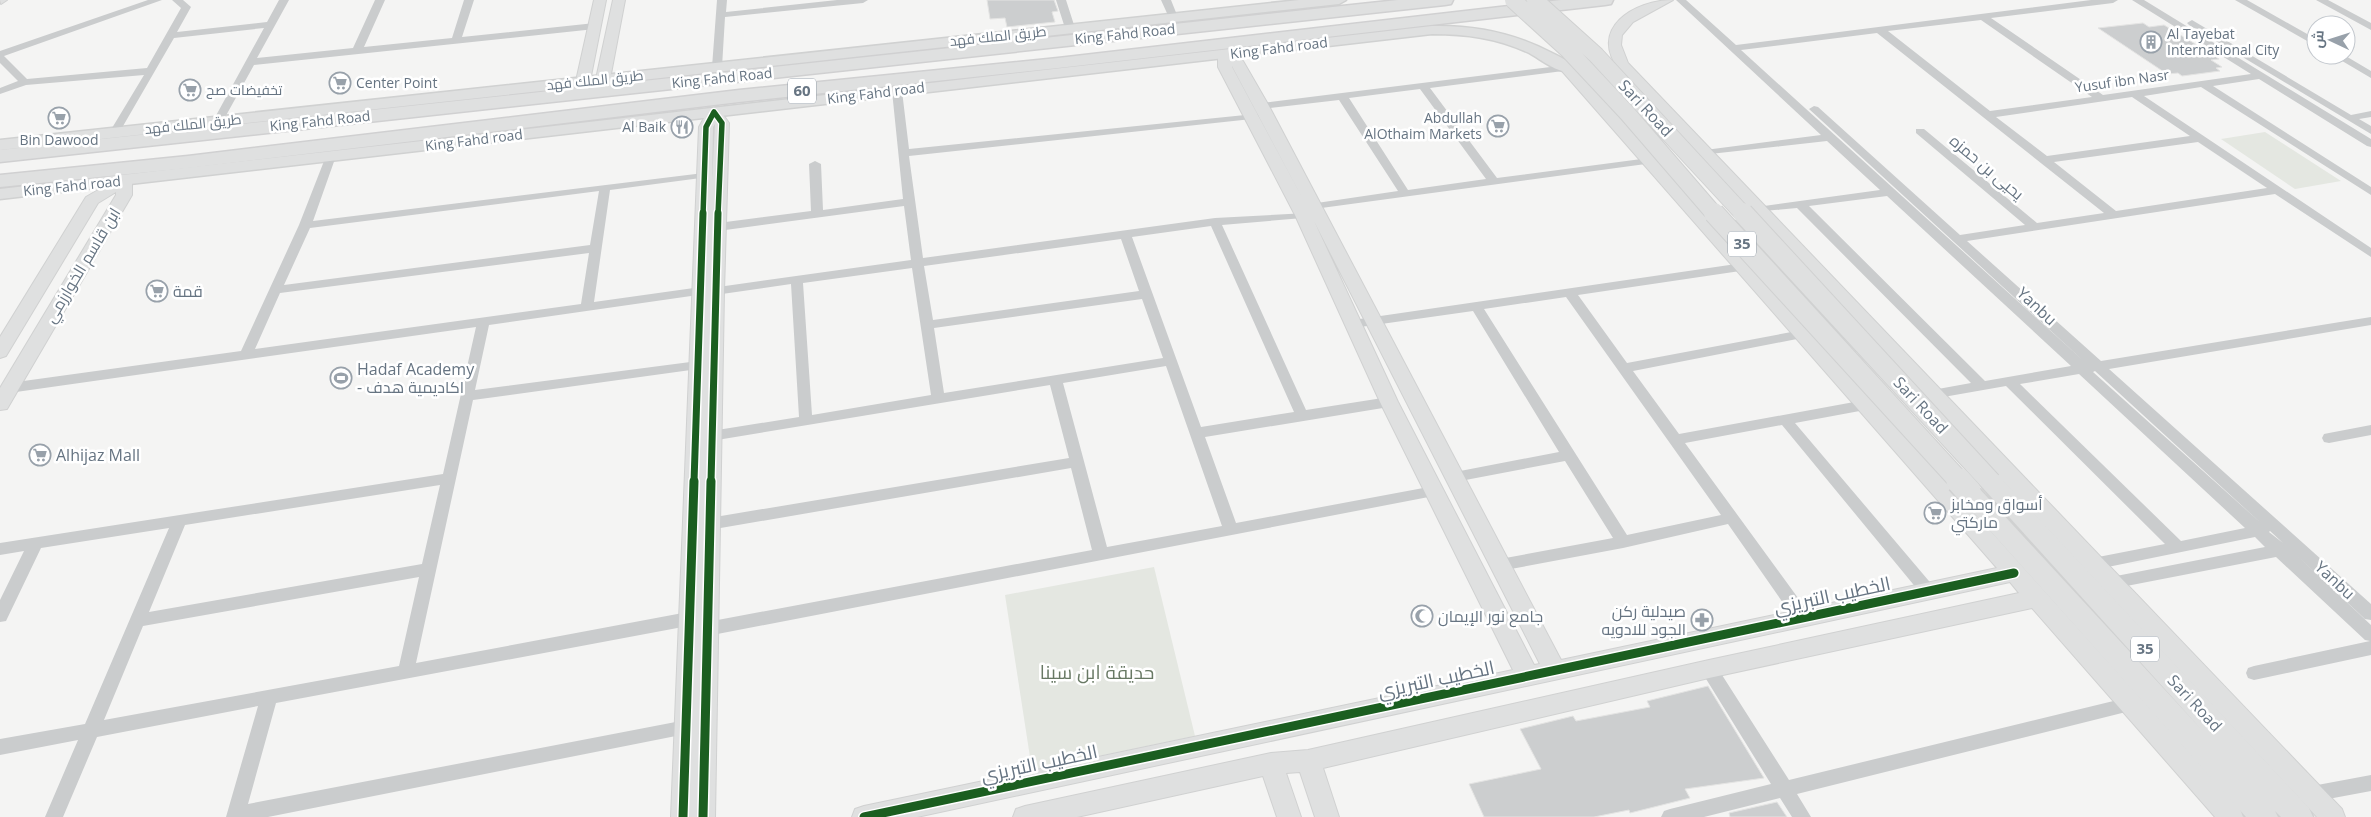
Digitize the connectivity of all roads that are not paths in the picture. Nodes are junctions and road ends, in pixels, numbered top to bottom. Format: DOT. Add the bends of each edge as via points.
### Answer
graph roads {
  1 [pos="157,0"];
  2 [pos="177,0"];
  3 [pos="284,0"];
  4 [pos="380,0"];
  5 [pos="470,0"];
  6 [pos="600,0"];
  7 [pos="619,0"];
  8 [pos="722,0"];
  9 [pos="863,0"];
  10 [pos="1061,0"];
  11 [pos="1166,0"];
  12 [pos="1340,0"];
  13 [pos="1445,0"];
  14 [pos="1513,0"];
  15 [pos="1535,0"];
  16 [pos="1605,0"];
  17 [pos="1667,0"];
  18 [pos="1682,0"];
  19 [pos="1693,0"];
  20 [pos="2113,0"];
  21 [pos="2137,0"];
  22 [pos="2154,0"];
  23 [pos="2240,0"];
  24 [pos="2321,0"];
  25 [pos="1381,7"];
  26 [pos="721,14"];
  27 [pos="1211,15"];
  28 [pos="2348,15"];
  29 [pos="2371,16"];
  30 [pos="1983,17"];
  31 [pos="2356,19"];
  32 [pos="1174,20"];
  33 [pos="2356,20"];
  34 [pos="271,24"];
  35 [pos="595,26"];
  36 [pos="2371,27"];
  37 [pos="1070,28"];
  38 [pos="1880,30"];
  39 [pos="1386,35"];
  40 [pos="170,36"];
  41 [pos="2306,37"];
  42 [pos="457,40"];
  43 [pos="1202,47"];
  44 [pos="1740,48"];
  45 [pos="357,51"];
  46 [pos="0,54"];
  47 [pos="1225,54"];
  48 [pos="0,58"];
  49 [pos="250,62"];
  50 [pos="1058,63"];
  51 [pos="2354,65"];
  52 [pos="717,67"];
  53 [pos="816,68"];
  54 [pos="1567,68"];
  55 [pos="152,70"];
  56 [pos="2371,75"];
  57 [pos="2260,76"];
  58 [pos="603,79"];
  59 [pos="583,81"];
  60 [pos="25,82"];
  61 [pos="2203,84"];
  62 [pos="1422,85"];
  63 [pos="0,91"];
  64 [pos="897,91"];
  65 [pos="2134,94"];
  66 [pos="739,96"];
  67 [pos="1342,96"];
  68 [pos="2100,98"];
  69 [pos="810,101"];
  70 [pos="714,112"];
  71 [pos="1259,112"];
  72 [pos="1987,114"];
  73 [pos="2371,114"];
  74 [pos="2350,118"];
  75 [pos="606,125"];
  76 [pos="223,126"];
  77 [pos="1920,131"];
  78 [pos="2371,131"];
  79 [pos="114,133"];
  80 [pos="1830,137"];
  81 [pos="2200,138"];
  82 [pos="350,143"];
  83 [pos="2371,144"];
  84 [pos="0,145"];
  85 [pos="904,153"];
  86 [pos="1705,153"];
  87 [pos="0,156"];
  88 [pos="331,156"];
  89 [pos="2045,160"];
  90 [pos="1649,161"];
  91 [pos="188,162"];
  92 [pos="815,164"];
  93 [pos="713,173"];
  94 [pos="124,180"];
  95 [pos="0,181"];
  96 [pos="1494,182"];
  97 [pos="605,187"];
  98 [pos="2278,190"];
  99 [pos="1889,192"];
  100 [pos="2371,192"];
  101 [pos="0,194"];
  102 [pos="1405,194"];
  103 [pos="909,202"];
  104 [pos="1800,204"];
  105 [pos="1758,210"];
  106 [pos="1308,211"];
  107 [pos="817,215"];
  108 [pos="2114,215"];
  109 [pos="1215,222"];
  110 [pos="305,225"];
  111 [pos="718,227"];
  112 [pos="2034,227"];
  113 [pos="1125,234"];
  114 [pos="1957,239"];
  115 [pos="596,248"];
  116 [pos="2368,248"];
  117 [pos="918,263"];
  118 [pos="1743,267"];
  119 [pos="797,280"];
  120 [pos="274,290"];
  121 [pos="708,291"];
  122 [pos="1569,292"];
  123 [pos="1146,294"];
  124 [pos="1476,306"];
  125 [pos="587,308"];
  126 [pos="1375,321"];
  127 [pos="2371,321"];
  128 [pos="483,323"];
  129 [pos="1353,324"];
  130 [pos="927,325"];
  131 [pos="1802,334"];
  132 [pos="0,352"];
  133 [pos="246,353"];
  134 [pos="1170,361"];
  135 [pos="698,365"];
  136 [pos="2098,366"];
  137 [pos="1623,368"];
  138 [pos="2082,369"];
  139 [pos="1055,380"];
  140 [pos="2009,381"];
  141 [pos="1982,386"];
  142 [pos="9,388"];
  143 [pos="1932,394"];
  144 [pos="466,396"];
  145 [pos="938,400"];
  146 [pos="1389,402"];
  147 [pos="0,404"];
  148 [pos="1865,405"];
  149 [pos="1302,416"];
  150 [pos="1785,420"];
  151 [pos="806,421"];
  152 [pos="2371,430"];
  153 [pos="1196,433"];
  154 [pos="711,436"];
  155 [pos="2329,438"];
  156 [pos="1676,440"];
  157 [pos="1570,455"];
  158 [pos="1077,462"];
  159 [pos="1455,477"];
  160 [pos="448,478"];
  161 [pos="1434,491"];
  162 [pos="1731,518"];
  163 [pos="180,520"];
  164 [pos="709,524"];
  165 [pos="2276,528"];
  166 [pos="1231,530"];
  167 [pos="2258,532"];
  168 [pos="1623,542"];
  169 [pos="36,543"];
  170 [pos="2297,547"];
  171 [pos="2178,548"];
  172 [pos="0,549"];
  173 [pos="2279,551"];
  174 [pos="1100,554"];
  175 [pos="2093,564"];
  176 [pos="1500,565"];
  177 [pos="429,568"];
  178 [pos="2014,573"];
  179 [pos="2111,583"];
  180 [pos="1928,591"];
  181 [pos="2037,598"];
  182 [pos="2371,614"];
  183 [pos="0,616"];
  184 [pos="1803,618"];
  185 [pos="688,619"];
  186 [pos="137,621"];
  187 [pos="707,629"];
  188 [pos="2371,636"];
  189 [pos="2371,648"];
  190 [pos="1709,669"];
  191 [pos="1555,670"];
  192 [pos="406,672"];
  193 [pos="2254,673"];
  194 [pos="1528,676"];
  195 [pos="269,697"];
  196 [pos="2130,704"];
  197 [pos="686,727"];
  198 [pos="91,730"];
  199 [pos="0,747"];
  200 [pos="1308,761"];
  201 [pos="1271,764"];
  202 [pos="2371,783"];
  203 [pos="1784,788"];
  204 [pos="2312,794"];
  205 [pos="235,816"];
  206 [pos="54,817"];
  207 [pos="683,817"];
  208 [pos="703,817"];
  209 [pos="864,817"];
  210 [pos="1025,817"];
  211 [pos="1289,817"];
  212 [pos="1327,817"];
  213 [pos="1670,817"];
  214 [pos="1802,817"];
  215 [pos="2231,817"];
  216 [pos="2264,817"];
  217 [pos="2299,817"];
  218 [pos="2333,817"];
  1 -- 46 [label="street"];
  2 -- 40 [label="street" via="186,7"];
  3 -- 34 [label="street"];
  4 -- 45 [label="street"];
  5 -- 42 [label="street"];
  6 -- 35 [label="street"];
  7 -- 58 [label="street"];
  8 -- 26 [label="street"];
  9 -- 26 [label="street"];
  10 -- 37 [label="street"];
  11 -- 32 [label="street"];
  12 -- 27 [label="main road, طريق الملك فهد"];
  13 -- 25 [label="highway, King Fahd Road / 60"];
  14 -- 216 [label="main road, Sari Road / 35, bridge" via="1568,50 1626,112 1712,211"];
  15 -- 217 [label="main road, Sari Road / 35, bridge" via="1596,55 1637,98"];
  16 -- 43 [label="highway, King Fahd Road / 60"];
  17 -- 86 [label="street" via="1649,6 1623,23 1615,36 1614,46 1617,57 1631,75"];
  18 -- 44 [label="street, Yanbu"];
  19 -- 44 [label="street, Yanbu"];
  20 -- 30 [label="street"];
  21 -- 57 [label="street"];
  22 -- 74 [label="street"];
  23 -- 41 [label="street"];
  24 -- 28 [label="street"];
  25 -- 27 [label="highway"];
  25 -- 53 [label="highway, King Fahd Road / 60"];
  26 -- 52 [label="street"];
  27 -- 32 [label="main road, طريق الملك فهد"];
  29 -- 31 [label="street"];
  30 -- 38 [label="street"];
  30 -- 68 [label="street"];
  32 -- 37 [label="main road, طريق الملك فهد"];
  33 -- 36 [label="street"];
  34 -- 40 [label="street"];
  34 -- 49 [label="street"];
  35 -- 42 [label="street"];
  35 -- 59 [label="street"];
  37 -- 52 [label="main road, طريق الملك فهد"];
  38 -- 44 [label="street"];
  38 -- 72 [label="street"];
  39 -- 43 [label="highway"];
  39 -- 47 [label="main road, King Fahd road"];
  39 -- 54 [label="main road, King Fahd road" via="1451,29 1489,33 1525,44"];
  40 -- 55 [label="street"];
  42 -- 45 [label="street"];
  43 -- 50 [label="highway, King Fahd Road / 60"];
  44 -- 80 [label="street, Yanbu"];
  44 -- 114 [label="street, Yanbu"];
  45 -- 49 [label="street"];
  47 -- 64 [label="main road, King Fahd road"];
  47 -- 71 [label="street" via="1225,67"];
  48 -- 60 [label="street"];
  49 -- 76 [label="street"];
  50 -- 66 [label="highway, King Fahd Road / 60"];
  50 -- 69 [label="main road, King Fahd Road"];
  51 -- 56 [label="street"];
  52 -- 58 [label="main road, طريق الملك فهد"];
  53 -- 66 [label="highway" via="535,104 522,112 537,114"];
  53 -- 76 [label="highway, King Fahd Road / 60"];
  54 -- 62 [label="street"];
  54 -- 90 [label="street"];
  55 -- 60 [label="street"];
  55 -- 79 [label="street"];
  57 -- 61 [label="street, Yusuf ibn Nasr"];
  57 -- 83 [label="street"];
  58 -- 59 [label="main road, طريق الملك فهد"];
  59 -- 76 [label="main road, طريق الملك فهد"];
  60 -- 63 [label="street"];
  61 -- 65 [label="street, Yusuf ibn Nasr"];
  61 -- 100 [label="street"];
  62 -- 67 [label="street"];
  62 -- 96 [label="street"];
  64 -- 69 [label="main road, King Fahd road"];
  64 -- 85 [label="street"];
  65 -- 68 [label="street, Yusuf ibn Nasr"];
  65 -- 81 [label="street"];
  66 -- 82 [label="highway, King Fahd Road / 60"];
  67 -- 71 [label="street"];
  67 -- 102 [label="street"];
  68 -- 72 [label="street, Yusuf ibn Nasr"];
  69 -- 70 [label="main road, King Fahd road"];
  70 -- 75 [label="main road, King Fahd road"];
  70 -- 93 [label="street" via="706,127"];
  71 -- 85 [label="street"];
  71 -- 106 [label="street"];
  72 -- 89 [label="street"];
  73 -- 74 [label="street"];
  74 -- 78 [label="street"];
  75 -- 82 [label="highway"];
  75 -- 88 [label="main road, King Fahd road"];
  76 -- 79 [label="main road, طريق الملك فهد"];
  76 -- 87 [label="highway, King Fahd Road / 60"];
  76 -- 91 [label="highway" via="469,111 499,112 497,116 482,120 301,140"];
  77 -- 112 [label="street, يحيى بن حمزه"];
  79 -- 84 [label="main road, طريق الملك فهد"];
  80 -- 86 [label="street"];
  80 -- 99 [label="street, Yanbu"];
  81 -- 89 [label="street"];
  81 -- 98 [label="street"];
  82 -- 91 [label="highway, King Fahd Road / 60"];
  85 -- 103 [label="street"];
  86 -- 105 [label="street"];
  88 -- 94 [label="main road, King Fahd road"];
  88 -- 110 [label="street"];
  89 -- 108 [label="street"];
  90 -- 96 [label="street"];
  90 -- 118 [label="street"];
  91 -- 95 [label="highway, King Fahd Road / 60"];
  92 -- 107 [label="street"];
  93 -- 97 [label="street"];
  93 -- 111 [label="street"];
  93 -- 121 [label="street"];
  94 -- 101 [label="main road, King Fahd road"];
  94 -- 132 [label="street, ابن قاسم الخوارزمي" via="92,200"];
  94 -- 142 [label="street, ابن قاسم الخوارزمي" via="124,196"];
  96 -- 102 [label="street"];
  97 -- 110 [label="street"];
  97 -- 115 [label="street"];
  98 -- 108 [label="street"];
  98 -- 116 [label="street"];
  99 -- 104 [label="street"];
  99 -- 138 [label="street, Yanbu"];
  102 -- 106 [label="street"];
  103 -- 107 [label="street"];
  103 -- 117 [label="street"];
  104 -- 105 [label="street"];
  104 -- 141 [label="street"];
  105 -- 143 [label="street"];
  106 -- 109 [label="street"];
  106 -- 126 [label="street"];
  106 -- 129 [label="street"];
  107 -- 111 [label="street"];
  108 -- 112 [label="street"];
  109 -- 113 [label="street"];
  109 -- 149 [label="street"];
  110 -- 120 [label="street"];
  111 -- 121 [label="street"];
  112 -- 114 [label="street"];
  113 -- 117 [label="street"];
  113 -- 123 [label="street"];
  114 -- 136 [label="street, Yanbu"];
  115 -- 120 [label="street"];
  115 -- 125 [label="street"];
  117 -- 119 [label="street"];
  117 -- 130 [label="street"];
  118 -- 122 [label="street"];
  118 -- 131 [label="street"];
  119 -- 121 [label="street"];
  119 -- 151 [label="street"];
  120 -- 133 [label="street"];
  121 -- 125 [label="street"];
  121 -- 135 [label="street"];
  121 -- 154 [label="street"];
  122 -- 124 [label="street"];
  122 -- 137 [label="street"];
  123 -- 130 [label="street"];
  123 -- 134 [label="street"];
  124 -- 126 [label="street"];
  124 -- 157 [label="street"];
  125 -- 128 [label="street"];
  126 -- 129 [label="street"];
  126 -- 159 [label="street"];
  127 -- 136 [label="street"];
  128 -- 133 [label="street"];
  128 -- 144 [label="street"];
  129 -- 146 [label="street"];
  130 -- 145 [label="street"];
  131 -- 137 [label="street"];
  131 -- 148 [label="street"];
  133 -- 142 [label="street"];
  134 -- 139 [label="street"];
  134 -- 153 [label="street"];
  135 -- 144 [label="street"];
  135 -- 185 [label="street"];
  136 -- 138 [label="street"];
  136 -- 165 [label="street, Yanbu"];
  137 -- 156 [label="street"];
  138 -- 140 [label="street"];
  138 -- 167 [label="street, Yanbu"];
  139 -- 145 [label="street"];
  139 -- 158 [label="street"];
  140 -- 141 [label="street"];
  140 -- 171 [label="street"];
  141 -- 143 [label="street"];
  142 -- 147 [label="street, ابن قاسم الخوارزمي"];
  143 -- 175 [label="street"];
  144 -- 160 [label="street"];
  145 -- 151 [label="street"];
  146 -- 149 [label="street"];
  146 -- 161 [label="street"];
  148 -- 150 [label="street"];
  148 -- 178 [label="street"];
  149 -- 153 [label="street"];
  150 -- 156 [label="street"];
  150 -- 180 [label="street"];
  151 -- 154 [label="street"];
  152 -- 155 [label="street"];
  153 -- 166 [label="street"];
  154 -- 164 [label="street"];
  156 -- 162 [label="street"];
  157 -- 159 [label="street"];
  157 -- 168 [label="street"];
  158 -- 164 [label="street"];
  158 -- 174 [label="street"];
  159 -- 176 [label="street"];
  160 -- 163 [label="street"];
  160 -- 177 [label="street"];
  161 -- 166 [label="street"];
  161 -- 194 [label="street"];
  162 -- 168 [label="street"];
  162 -- 184 [label="street"];
  163 -- 169 [label="street"];
  163 -- 186 [label="street"];
  164 -- 187 [label="street"];
  165 -- 167 [label="street"];
  165 -- 170 [label="street, Yanbu"];
  166 -- 174 [label="street"];
  167 -- 171 [label="street"];
  167 -- 173 [label="street, Yanbu"];
  168 -- 176 [label="street"];
  169 -- 172 [label="street"];
  169 -- 183 [label="street"];
  170 -- 173 [label="street"];
  170 -- 182 [label="street, Yanbu"];
  171 -- 175 [label="street"];
  173 -- 179 [label="street"];
  173 -- 188 [label="street, Yanbu"];
  174 -- 187 [label="street"];
  175 -- 179 [label="street"];
  176 -- 191 [label="street"];
  177 -- 186 [label="street"];
  177 -- 192 [label="street"];
  178 -- 180 [label="street, الخطيب التبريزي"];
  178 -- 181 [label="street"];
  179 -- 204 [label="street"];
  180 -- 184 [label="street, الخطيب التبريزي"];
  181 -- 190 [label="street"];
  181 -- 196 [label="street"];
  184 -- 191 [label="street, الخطيب التبريزي"];
  185 -- 192 [label="street"];
  185 -- 197 [label="street"];
  186 -- 198 [label="street"];
  187 -- 208 [label="street"];
  189 -- 193 [label="street"];
  190 -- 200 [label="street"];
  190 -- 203 [label="street"];
  191 -- 194 [label="street, الخطيب التبريزي"];
  192 -- 195 [label="street"];
  194 -- 209 [label="street, الخطيب التبريزي"];
  195 -- 198 [label="street"];
  195 -- 205 [label="street"];
  196 -- 203 [label="street"];
  196 -- 215 [label="street"];
  197 -- 205 [label="street"];
  197 -- 207 [label="street"];
  198 -- 199 [label="street"];
  198 -- 206 [label="street"];
  200 -- 201 [label="street"];
  200 -- 212 [label="street"];
  201 -- 210 [label="street"];
  201 -- 211 [label="street"];
  202 -- 204 [label="street"];
  203 -- 213 [label="street"];
  203 -- 214 [label="street"];
  204 -- 218 [label="street"];
}
